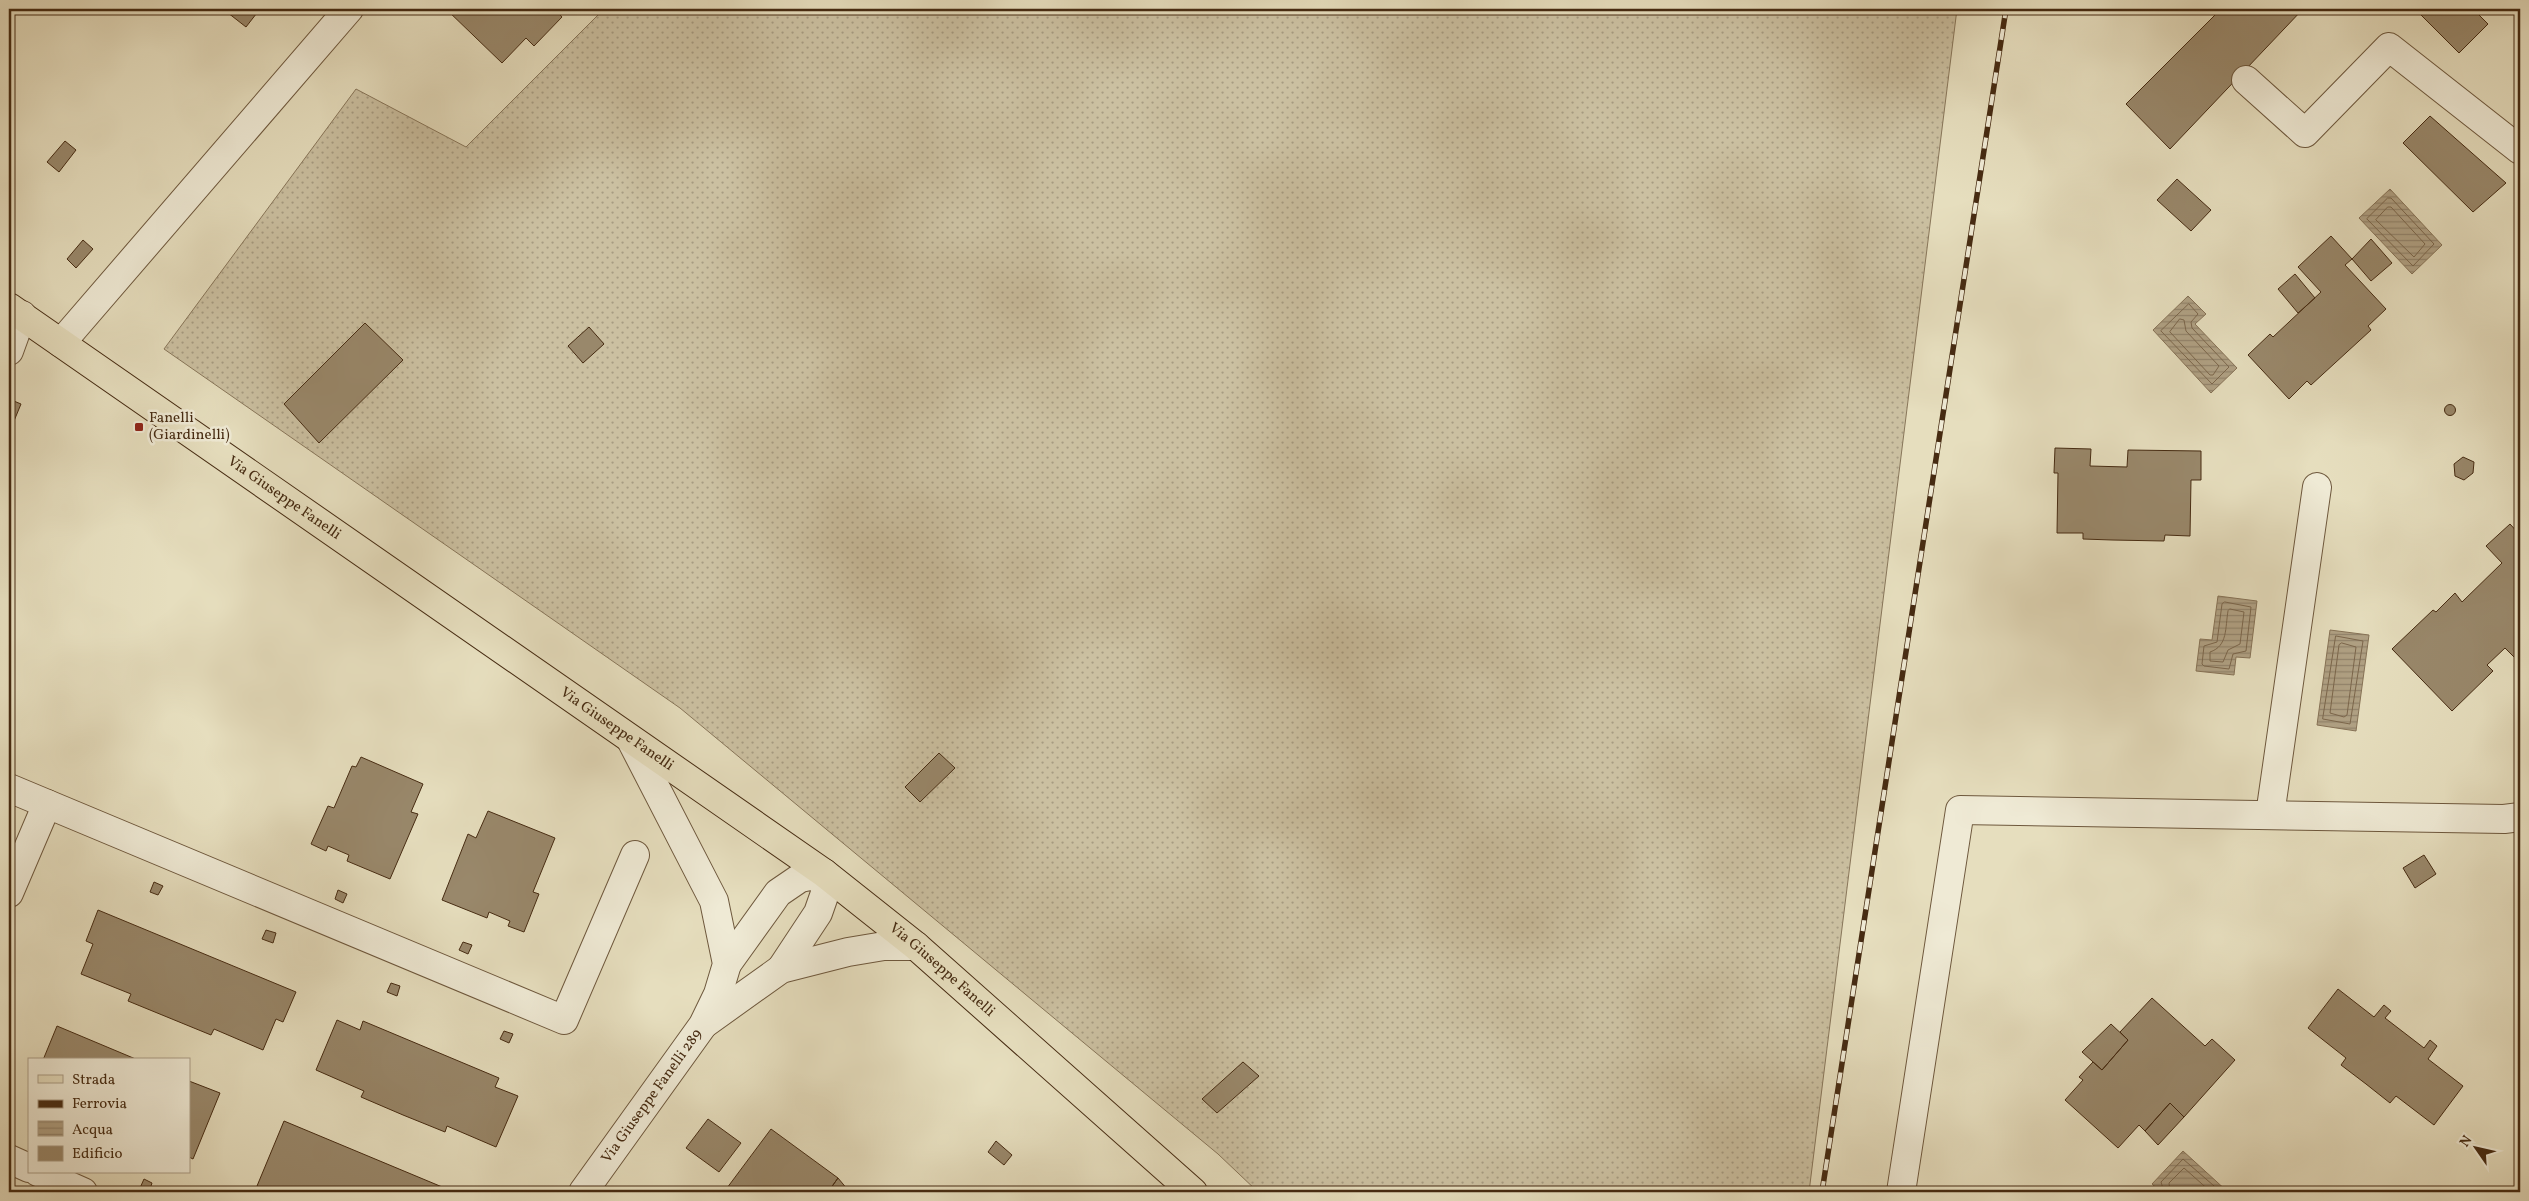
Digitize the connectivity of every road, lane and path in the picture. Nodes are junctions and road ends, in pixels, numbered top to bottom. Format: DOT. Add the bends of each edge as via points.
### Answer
graph roads {
  1 [pos="349,9"];
  2 [pos="2246,80"];
  3 [pos="2520,150"];
  4 [pos="15,311"];
  5 [pos="60,343"];
  6 [pos="9,351"];
  7 [pos="2317,487"];
  8 [pos="631,740"];
  9 [pos="9,788"];
  10 [pos="47,804"];
  11 [pos="2270,815"];
  12 [pos="2520,817"];
  13 [pos="635,855"];
  14 [pos="824,873"];
  15 [pos="9,893"];
  16 [pos="916,946"];
  17 [pos="727,964"];
  18 [pos="781,969"];
  19 [pos="703,1025"];
  20 [pos="9,1159"];
  21 [pos="28,1168"];
  22 [pos="42,1174"];
  23 [pos="83,1192"];
  24 [pos="583,1192"];
  25 [pos="1193,1192"];
  26 [pos="1900,1192"];
  1 -- 5 [label="street"];
  2 -- 3 [label="street" via="2304,133 2389,47"];
  4 -- 5 [label="main road, Via Giuseppe Fanelli"];
  4 -- 6 [label="street"];
  5 -- 8 [label="main road, Via Giuseppe Fanelli"];
  7 -- 11 [label="street"];
  8 -- 14 [label="main road, Via Giuseppe Fanelli"];
  8 -- 17 [label="street" via="714,901"];
  9 -- 10 [label="street"];
  10 -- 13 [label="street" via="564,1020"];
  10 -- 15 [label="street"];
  11 -- 12 [label="street"];
  11 -- 26 [label="street" via="1960,810"];
  14 -- 16 [label="main road, Via Giuseppe Fanelli"];
  14 -- 17 [label="street" via="800,878 778,892"];
  14 -- 18 [label="street" via="825,893 818,913"];
  16 -- 18 [label="street" via="884,946 848,952"];
  16 -- 25 [label="main road, Via Giuseppe Fanelli"];
  17 -- 19 [label="street" via="718,994"];
  18 -- 19 [label="street"];
  19 -- 24 [label="street, Via Giuseppe Fanelli 289"];
  20 -- 21 [label="street"];
  22 -- 23 [label="street"];
}
